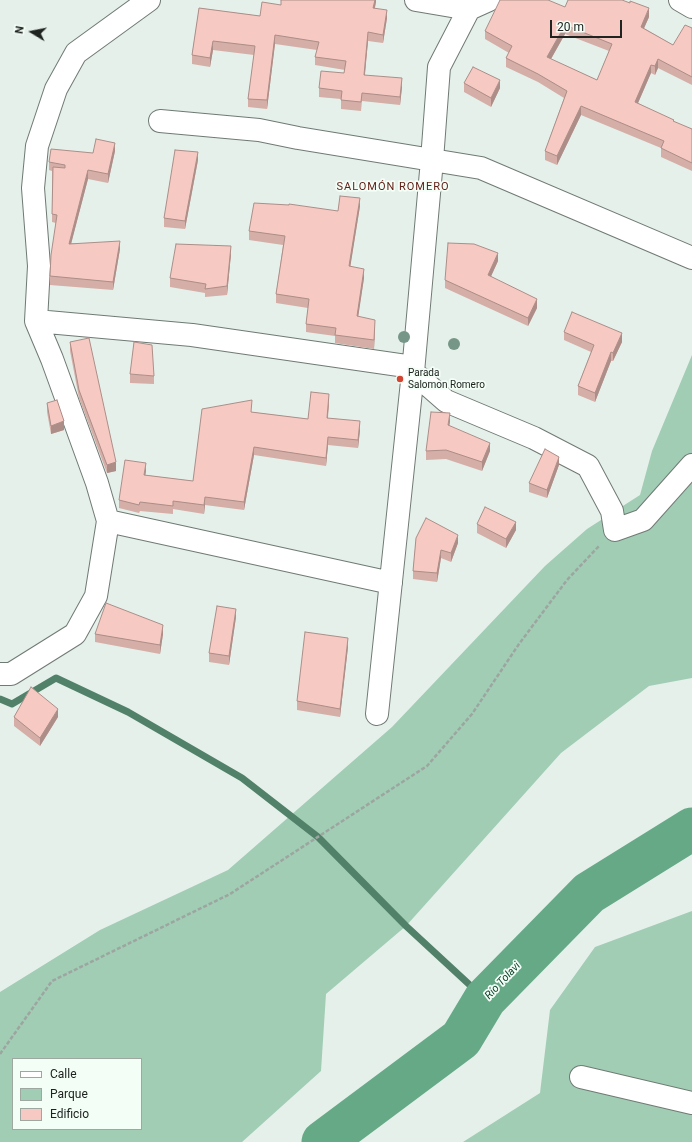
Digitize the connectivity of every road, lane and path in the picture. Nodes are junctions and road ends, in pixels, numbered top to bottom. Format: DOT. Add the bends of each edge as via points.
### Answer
graph roads {
  1 [pos="149,0"];
  2 [pos="416,0"];
  3 [pos="489,0"];
  4 [pos="680,0"];
  5 [pos="692,7"];
  6 [pos="469,9"];
  7 [pos="160,121"];
  8 [pos="432,160"];
  9 [pos="692,258"];
  10 [pos="36,321"];
  11 [pos="413,372"];
  12 [pos="692,466"];
  13 [pos="108,521"];
  14 [pos="615,530"];
  15 [pos="390,583"];
  16 [pos="0,674"];
  17 [pos="377,714"];
  18 [pos="0,1054"];
  19 [pos="581,1077"];
  20 [pos="692,1103"];
  1 -- 10 [label="street" via="76,54 56,89 37,146 32,188 39,266"];
  2 -- 6 [label="street"];
  3 -- 6 [label="street"];
  4 -- 5 [label="street"];
  6 -- 8 [label="street" via="439,67"];
  7 -- 8 [label="street" via="258,130"];
  8 -- 9 [label="street" via="482,168"];
  8 -- 11 [label="street"];
  10 -- 11 [label="street" via="192,335 406,366"];
  10 -- 13 [label="street" via="95,475"];
  11 -- 14 [label="street" via="446,401 534,438 588,466 612,511"];
  11 -- 15 [label="street"];
  12 -- 14 [label="street" via="643,520"];
  13 -- 15 [label="street"];
  13 -- 16 [label="street" via="96,596 75,634 11,674"];
  14 -- 18 [label="path" via="568,580 519,644 472,714 427,766 230,894 52,981"];
  15 -- 17 [label="street"];
  19 -- 20 [label="street"];
}
